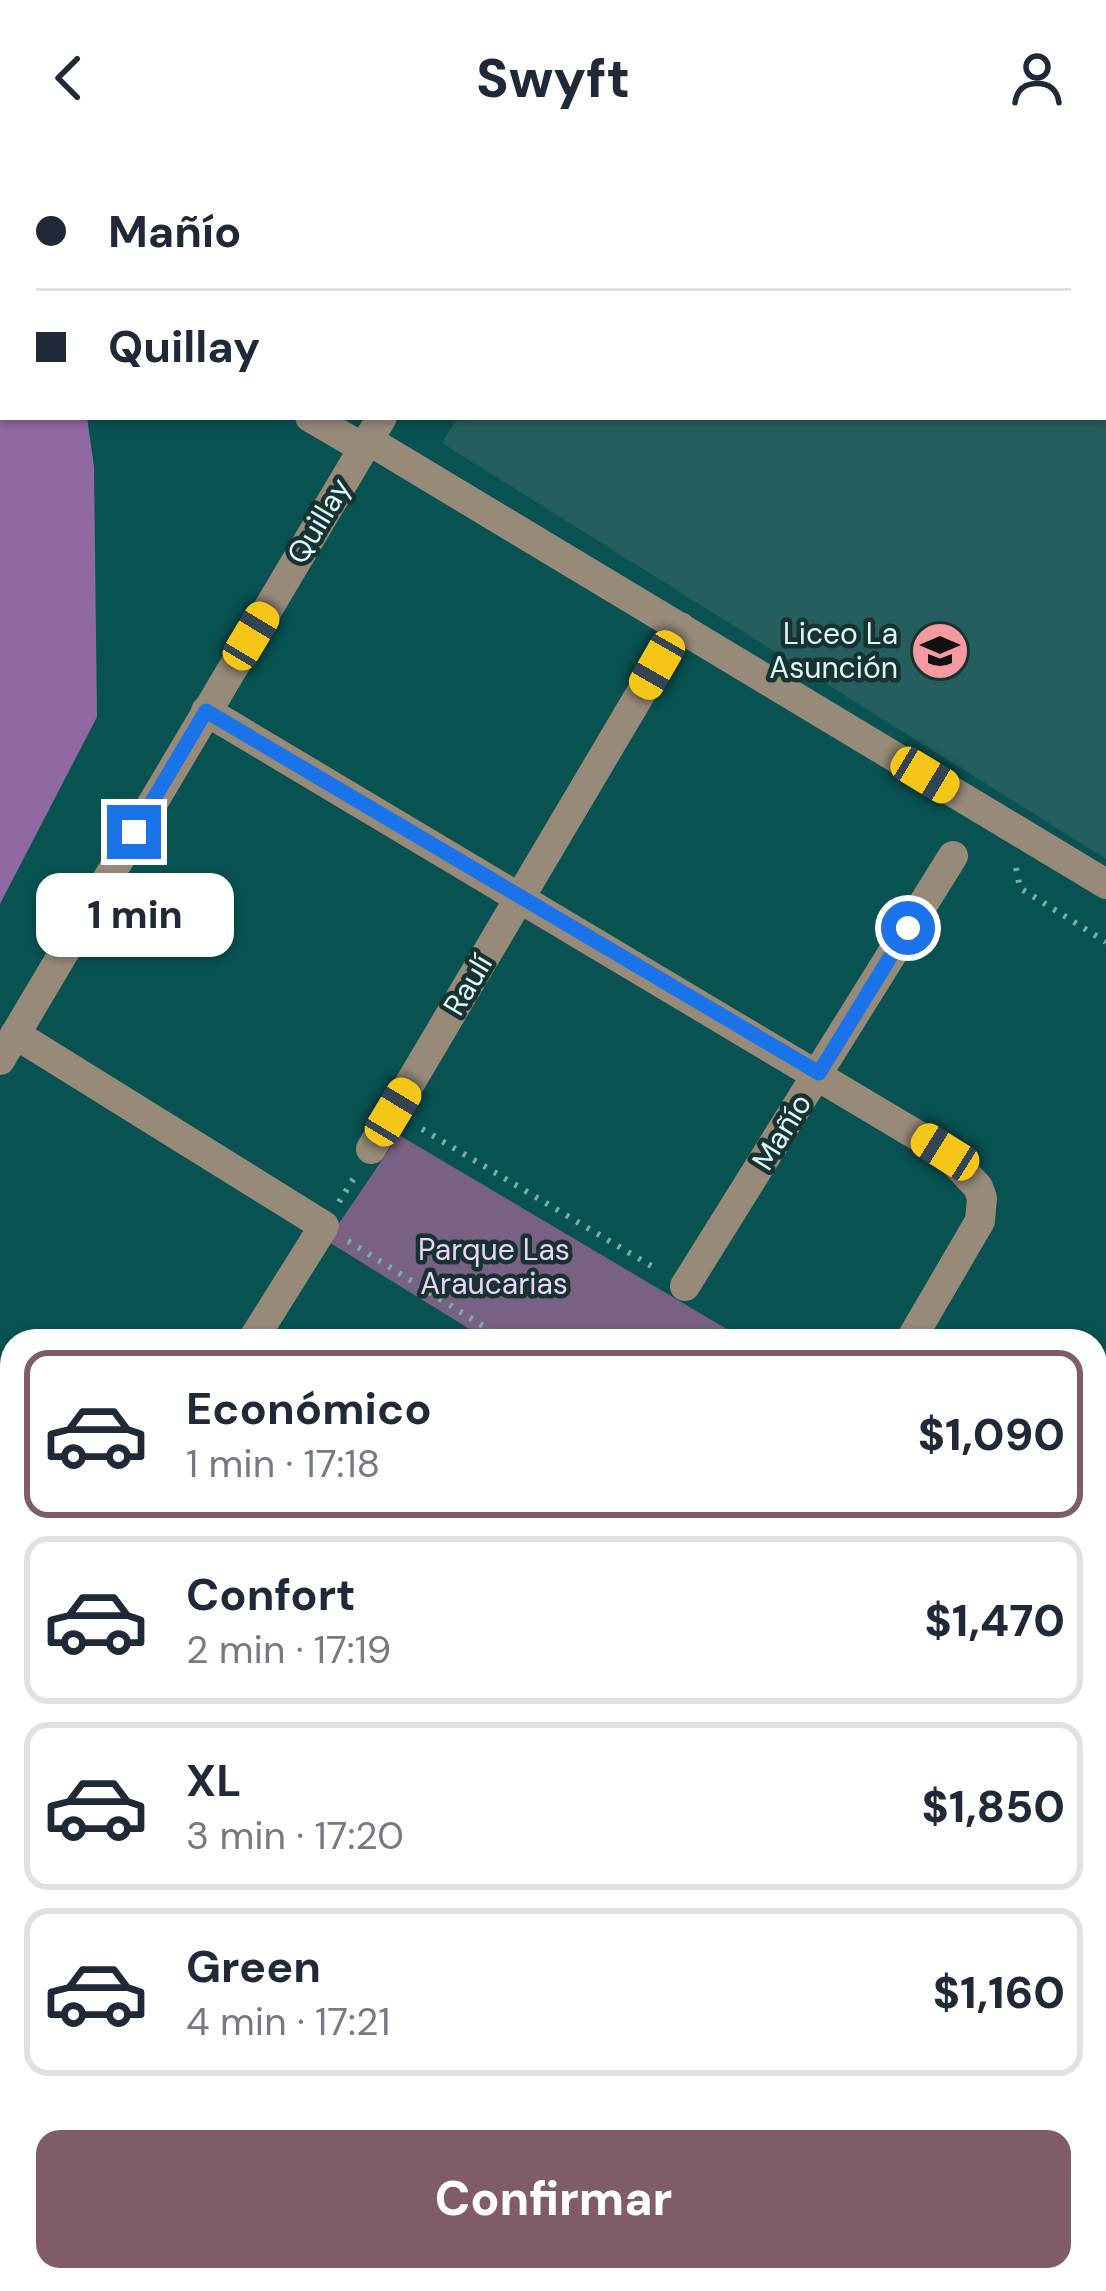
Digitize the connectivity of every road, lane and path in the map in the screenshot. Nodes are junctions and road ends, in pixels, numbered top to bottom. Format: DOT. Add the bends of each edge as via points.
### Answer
graph roads {
  1 [pos="320,420"];
  2 [pos="371,435"];
  3 [pos="680,627"];
  4 [pos="206,711"];
  5 [pos="1006,824"];
  6 [pos="953,856"];
  7 [pos="1106,884"];
  8 [pos="521,897"];
  9 [pos="1106,942"];
  10 [pos="8,1047"];
  11 [pos="819,1073"];
  12 [pos="393,1112"];
  13 [pos="371,1149"];
  14 [pos="324,1226"];
  15 [pos="685,1286"];
  16 [pos="260,1329"];
  17 [pos="488,1329"];
  18 [pos="917,1329"];
  1 -- 2 [label="street"];
  2 -- 3 [label="street"];
  2 -- 4 [label="street, Quillay"];
  3 -- 5 [label="street"];
  3 -- 8 [label="street, Raulí"];
  4 -- 8 [label="street"];
  4 -- 10 [label="street, Quillay"];
  5 -- 7 [label="street"];
  5 -- 9 [label="path" via="1020,888"];
  6 -- 11 [label="street, Mañío"];
  8 -- 11 [label="street"];
  8 -- 12 [label="street, Raulí"];
  10 -- 14 [label="street"];
  11 -- 15 [label="street, Mañío"];
  11 -- 18 [label="street" via="945,1152 982,1198 975,1234"];
  12 -- 13 [label="street, Raulí"];
  12 -- 15 [label="path"];
  13 -- 14 [label="path"];
  14 -- 16 [label="street"];
  14 -- 17 [label="path"];
}
